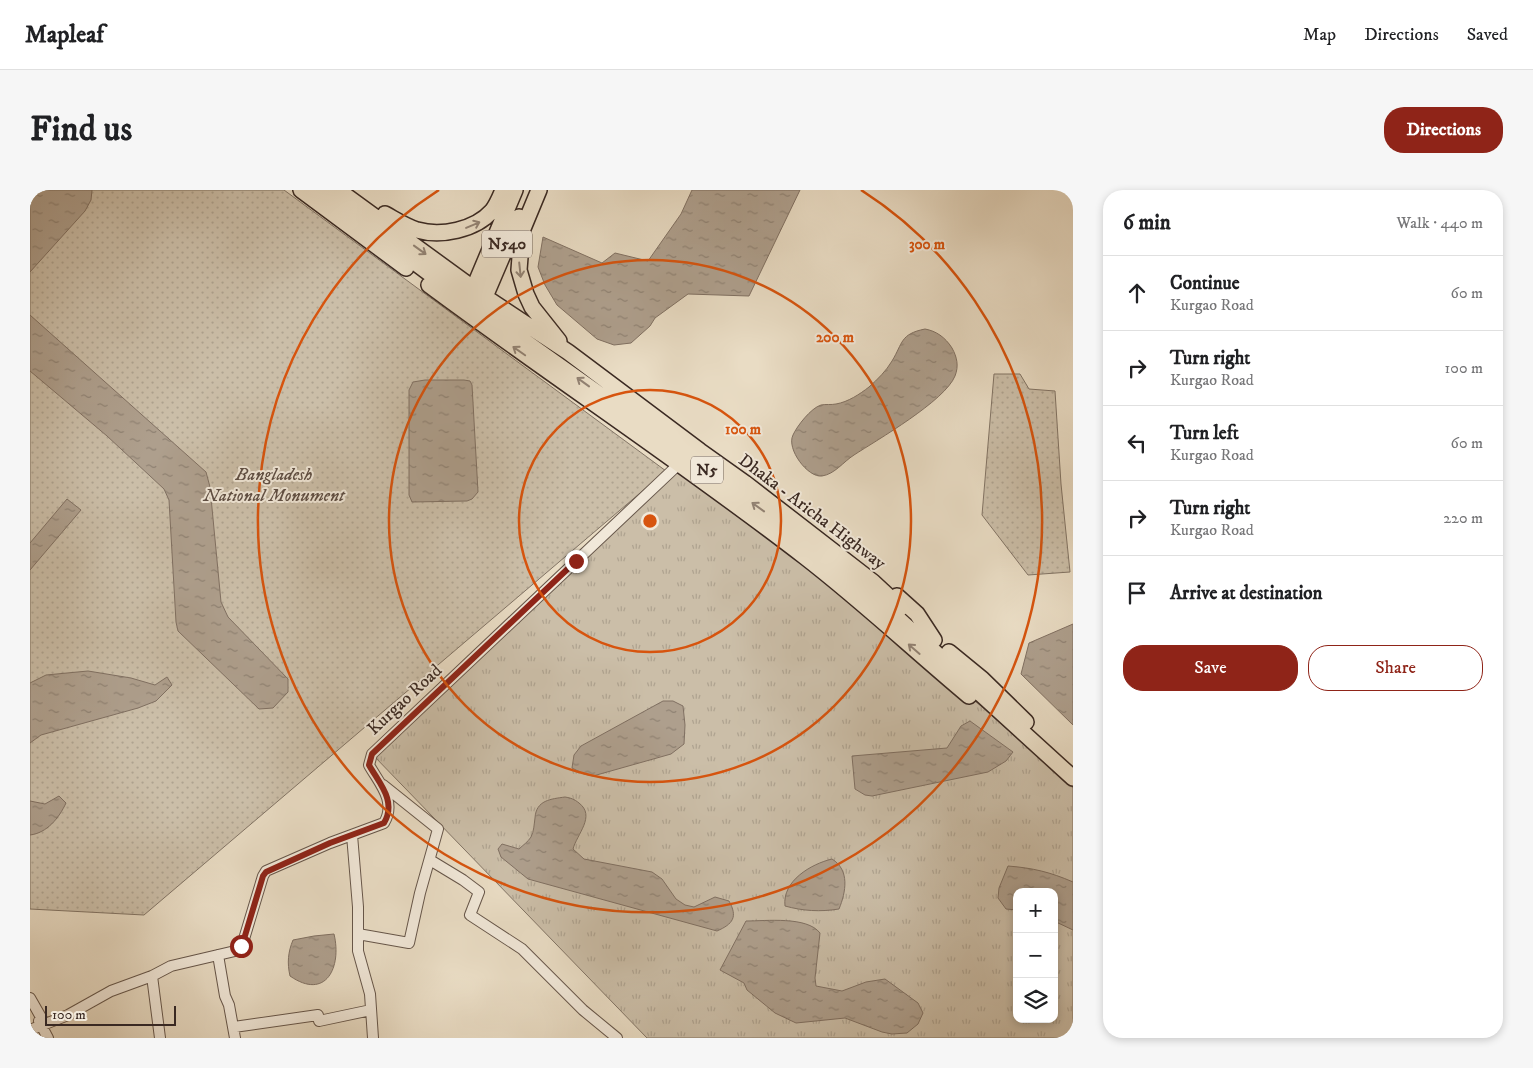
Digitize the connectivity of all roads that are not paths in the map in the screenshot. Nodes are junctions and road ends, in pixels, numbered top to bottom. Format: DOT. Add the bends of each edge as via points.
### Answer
graph roads {
  1 [pos="301,190"];
  2 [pos="318,190"];
  3 [pos="338,190"];
  4 [pos="349,190"];
  5 [pos="503,190"];
  6 [pos="515,190"];
  7 [pos="530,190"];
  8 [pos="538,190"];
  9 [pos="480,292"];
  10 [pos="568,352"];
  11 [pos="680,463"];
  12 [pos="1009,719"];
  13 [pos="1073,765"];
  14 [pos="1073,778"];
  15 [pos="382,784"];
  16 [pos="352,835"];
  17 [pos="430,860"];
  18 [pos="358,934"];
  19 [pos="218,955"];
  20 [pos="152,976"];
  21 [pos="30,998"];
  22 [pos="371,1010"];
  23 [pos="42,1026"];
  24 [pos="234,1027"];
  25 [pos="30,1030"];
  26 [pos="48,1038"];
  27 [pos="160,1038"];
  28 [pos="235,1038"];
  29 [pos="373,1038"];
  30 [pos="616,1038"];
  11 -- 1 [label="highway, one-way" via="505,341"];
  2 -- 9 [label="highway, N5"];
  3 -- 9 [label="highway, Dhaka - Aricha Highway / N5, one-way"];
  4 -- 5 [label="highway, one-way" via="403,225 430,232 462,229 482,221 494,209"];
  6 -- 9 [label="highway, N540"];
  7 -- 9 [label="highway, N540"];
  8 -- 10 [label="highway, one-way" via="522,231 519,270 532,306"];
  9 -- 10 [label="highway, Dhaka - Aricha Highway / N5"];
  12 -- 9 [label="highway, N5, one-way" via="871,594"];
  10 -- 13 [label="highway, Dhaka - Aricha Highway / N5" via="873,582"];
  12 -- 11 [label="highway, one-way" via="981,706 807,558"];
  11 -- 15 [label="street, Kurgao Road" via="372,754 369,765"];
  12 -- 14 [label="highway, N5"];
  15 -- 16 [label="street, Kurgao Road" via="390,807 389,816 384,823"];
  15 -- 17 [label="street" via="438,830"];
  16 -- 18 [label="street"];
  16 -- 19 [label="street, Kurgao Road" via="266,872 241,946"];
  17 -- 18 [label="street" via="409,943"];
  17 -- 30 [label="street" via="479,892 470,915 522,949"];
  18 -- 22 [label="street" via="358,951"];
  19 -- 20 [label="street, Kurgao Road" via="171,966"];
  19 -- 24 [label="street"];
  20 -- 23 [label="street, Kurgao Road" via="111,991"];
  20 -- 27 [label="street"];
  21 -- 23 [label="street" via="42,1019 39,1021"];
  22 -- 24 [label="street" via="318,1021 318,1015"];
  22 -- 29 [label="street"];
  23 -- 25 [label="street, Kurgao Road"];
  23 -- 26 [label="street"];
  24 -- 28 [label="street"];
}
